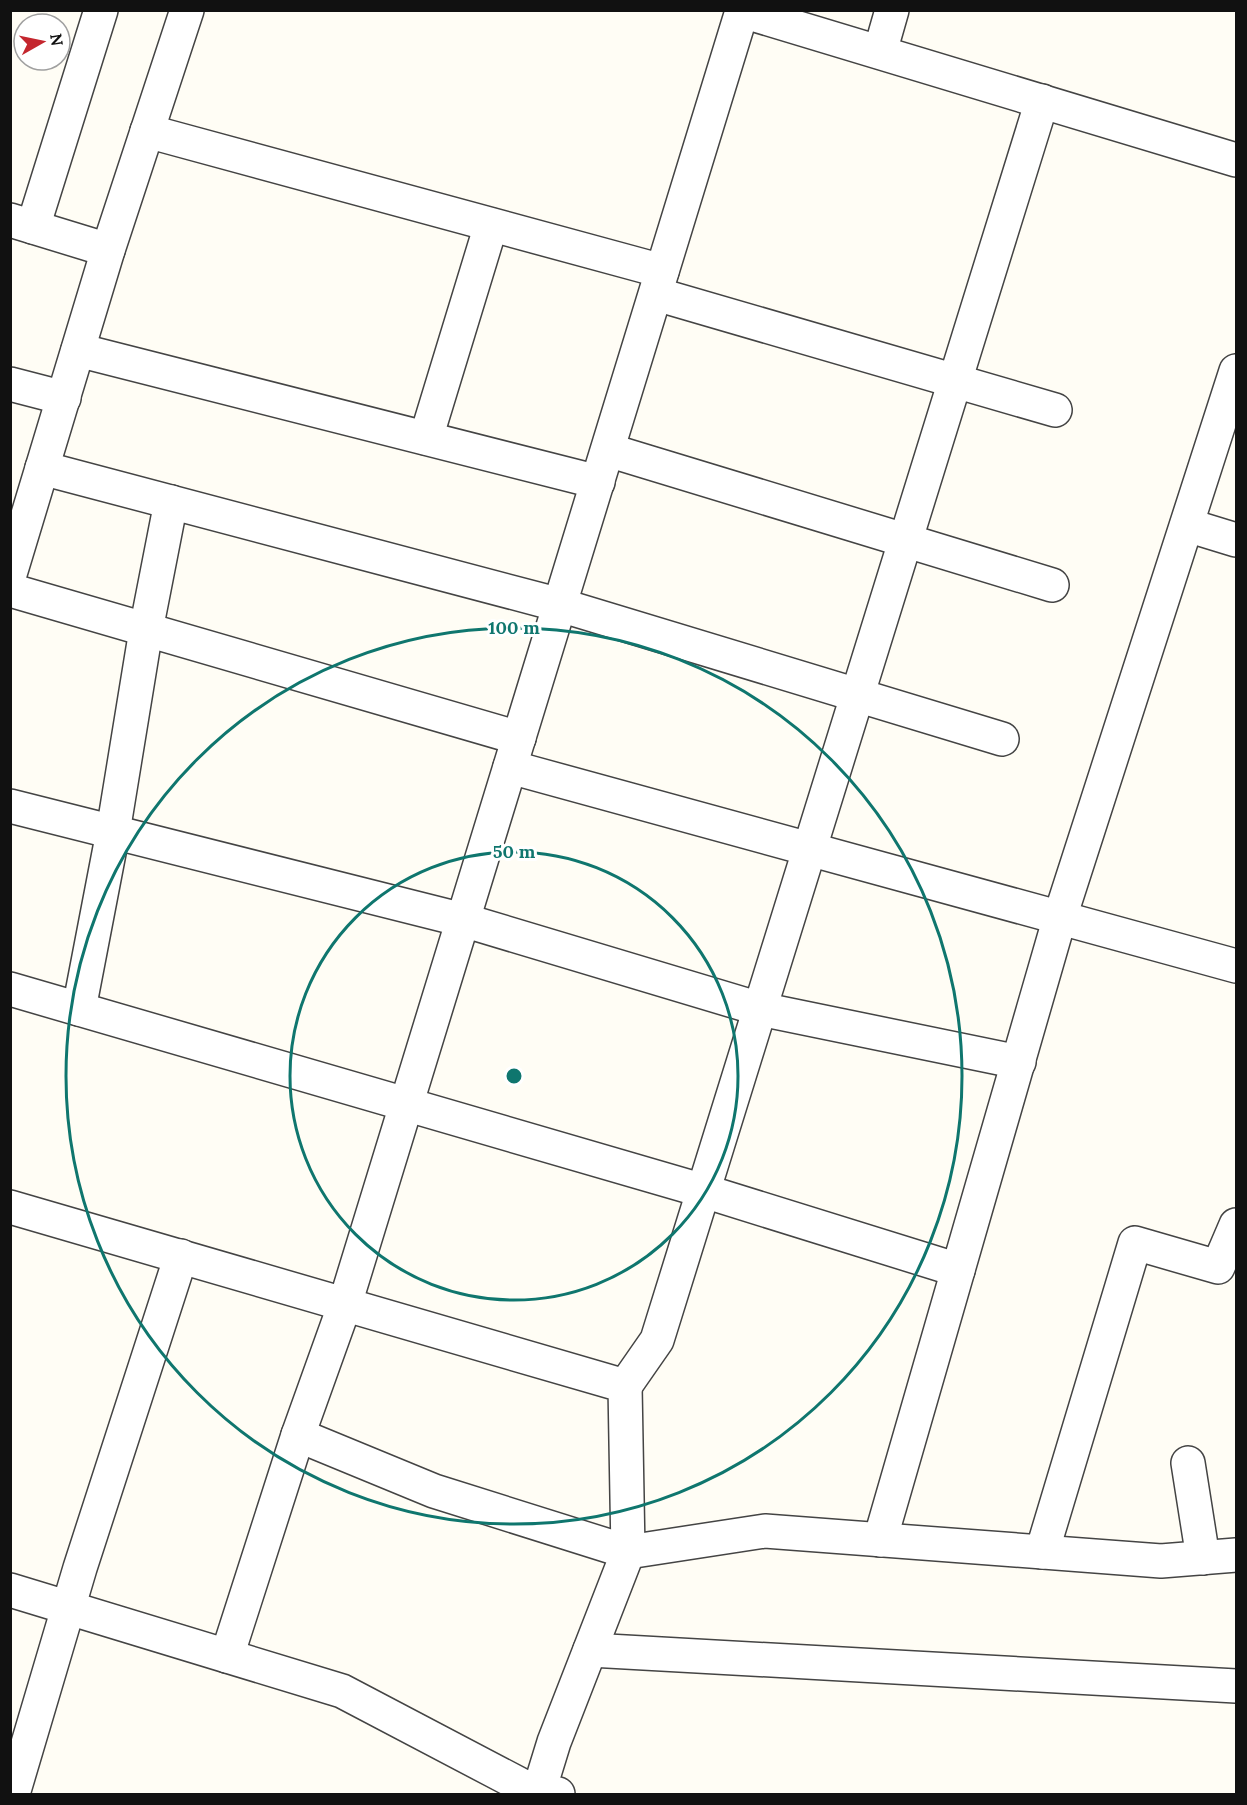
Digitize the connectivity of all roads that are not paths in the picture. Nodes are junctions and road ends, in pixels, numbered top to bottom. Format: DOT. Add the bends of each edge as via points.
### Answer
graph roads {
  1 [pos="101,10"];
  2 [pos="187,10"];
  3 [pos="892,10"];
  4 [pos="880,52"];
  5 [pos="1042,101"];
  6 [pos="147,131"];
  7 [pos="1236,160"];
  8 [pos="22,223"];
  9 [pos="491,225"];
  10 [pos="108,250"];
  11 [pos="659,283"];
  12 [pos="78,350"];
  13 [pos="1236,371"];
  14 [pos="956,381"];
  15 [pos="10,384"];
  16 [pos="63,398"];
  17 [pos="1055,410"];
  18 [pos="426,438"];
  19 [pos="608,450"];
  20 [pos="42,468"];
  21 [pos="598,482"];
  22 [pos="171,502"];
  23 [pos="1187,525"];
  24 [pos="906,540"];
  25 [pos="1236,540"];
  26 [pos="13,556"];
  27 [pos="1052,585"];
  28 [pos="10,590"];
  29 [pos="560,605"];
  30 [pos="146,630"];
  31 [pos="858,696"];
  32 [pos="1002,739"];
  33 [pos="515,753"];
  34 [pos="10,806"];
  35 [pos="113,832"];
  36 [pos="810,849"];
  37 [pos="1060,917"];
  38 [pos="463,921"];
  39 [pos="1236,966"];
  40 [pos="10,989"];
  41 [pos="79,1009"];
  42 [pos="760,1009"];
  43 [pos="1018,1062"];
  44 [pos="407,1105"];
  45 [pos="704,1191"];
  46 [pos="11,1208"];
  47 [pos="1236,1225"];
  48 [pos="181,1256"];
  49 [pos="958,1270"];
  50 [pos="345,1304"];
  51 [pos="625,1386"];
  52 [pos="298,1435"];
  53 [pos="1188,1463"];
  54 [pos="880,1540"];
  55 [pos="628,1551"];
  56 [pos="1042,1552"];
  57 [pos="1236,1555"];
  58 [pos="1203,1558"];
  59 [pos="10,1590"];
  60 [pos="68,1609"];
  61 [pos="590,1650"];
  62 [pos="227,1656"];
  63 [pos="1236,1686"];
  64 [pos="13,1794"];
  65 [pos="545,1794"];
  1 -- 8 [label="street"];
  2 -- 6 [label="street"];
  3 -- 4 [label="street"];
  4 -- 5 [label="street"];
  4 -- 11 [label="street" via="742,11"];
  5 -- 7 [label="street"];
  5 -- 14 [label="street"];
  6 -- 9 [label="street"];
  6 -- 10 [label="street"];
  8 -- 10 [label="street"];
  9 -- 11 [label="street"];
  9 -- 18 [label="street"];
  10 -- 12 [label="street"];
  11 -- 14 [label="street"];
  11 -- 19 [label="street"];
  12 -- 16 [label="street"];
  12 -- 18 [label="street"];
  13 -- 23 [label="street"];
  14 -- 17 [label="street"];
  14 -- 24 [label="street"];
  15 -- 16 [label="street"];
  16 -- 20 [label="street"];
  18 -- 21 [label="street"];
  19 -- 21 [label="street"];
  19 -- 24 [label="street"];
  20 -- 22 [label="street"];
  20 -- 26 [label="street"];
  21 -- 29 [label="street"];
  22 -- 29 [label="street"];
  22 -- 30 [label="street"];
  23 -- 25 [label="street"];
  23 -- 37 [label="street"];
  24 -- 27 [label="street"];
  24 -- 31 [label="street"];
  28 -- 30 [label="street"];
  29 -- 31 [label="street"];
  29 -- 33 [label="street"];
  30 -- 33 [label="street"];
  30 -- 35 [label="street"];
  31 -- 32 [label="street"];
  31 -- 36 [label="street"];
  33 -- 36 [label="street"];
  33 -- 38 [label="street"];
  34 -- 35 [label="street"];
  35 -- 38 [label="street"];
  35 -- 41 [label="street"];
  36 -- 37 [label="street"];
  36 -- 42 [label="street"];
  37 -- 39 [label="street"];
  37 -- 43 [label="street"];
  38 -- 42 [label="street"];
  38 -- 44 [label="street"];
  40 -- 41 [label="street"];
  41 -- 44 [label="street"];
  42 -- 43 [label="street"];
  42 -- 45 [label="street"];
  43 -- 49 [label="street"];
  44 -- 45 [label="street"];
  44 -- 50 [label="street"];
  45 -- 49 [label="street"];
  45 -- 51 [label="street" via="657,1340"];
  46 -- 48 [label="street"];
  47 -- 56 [label="street" via="1218,1267 1135,1244"];
  48 -- 50 [label="street"];
  48 -- 60 [label="street"];
  49 -- 54 [label="street"];
  50 -- 51 [label="street"];
  50 -- 52 [label="street"];
  51 -- 55 [label="street"];
  52 -- 55 [label="street" via="434,1491"];
  52 -- 62 [label="street"];
  53 -- 58 [label="street"];
  54 -- 55 [label="street" via="765,1531"];
  54 -- 56 [label="street"];
  55 -- 61 [label="street"];
  56 -- 58 [label="street" via="1161,1561"];
  57 -- 58 [label="street"];
  59 -- 60 [label="street"];
  60 -- 62 [label="street"];
  60 -- 64 [label="street"];
  61 -- 63 [label="street"];
  61 -- 65 [label="street" via="554,1742"];
  62 -- 65 [label="street" via="342,1691"];
}
